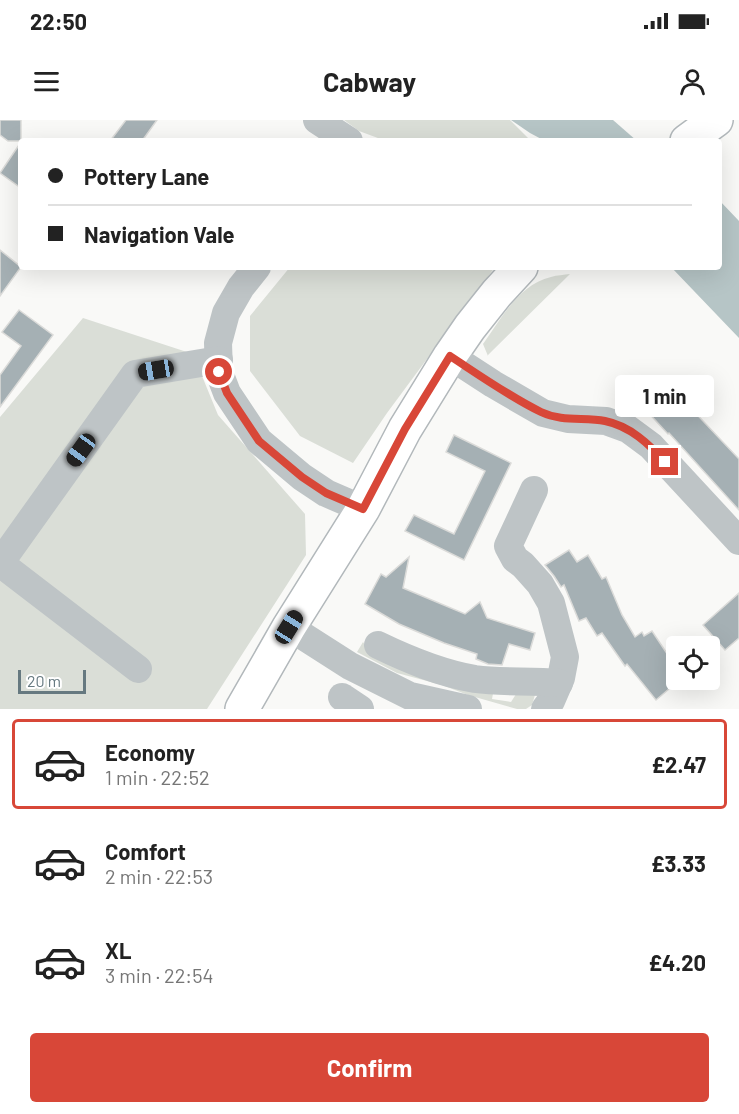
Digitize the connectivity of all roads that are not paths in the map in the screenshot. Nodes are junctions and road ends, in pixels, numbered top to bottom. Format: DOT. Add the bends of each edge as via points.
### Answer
graph roads {
  1 [pos="311,120"];
  2 [pos="316,120"];
  3 [pos="716,120"];
  4 [pos="314,138"];
  5 [pos="344,138"];
  6 [pos="691,138"];
  7 [pos="255,270"];
  8 [pos="518,270"];
  9 [pos="450,356"];
  10 [pos="219,360"];
  11 [pos="534,490"];
  12 [pos="363,509"];
  13 [pos="739,541"];
  14 [pos="0,563"];
  15 [pos="289,627"];
  16 [pos="378,645"];
  17 [pos="138,669"];
  18 [pos="559,683"];
  19 [pos="409,702"];
  20 [pos="242,709"];
  21 [pos="468,709"];
  22 [pos="545,709"];
  1 -- 4 [label="street"];
  2 -- 5 [label="street"];
  3 -- 6 [label="main road"];
  7 -- 10 [label="street" via="226,313 218,343"];
  8 -- 9 [label="main road"];
  9 -- 12 [label="main road" via="405,429"];
  9 -- 13 [label="street" via="543,413 606,421 628,429 651,446"];
  10 -- 12 [label="street" via="227,393 259,441 326,493"];
  10 -- 14 [label="street" via="135,374"];
  11 -- 18 [label="street" via="508,546 551,603 565,657"];
  12 -- 15 [label="main road"];
  14 -- 17 [label="street"];
  15 -- 19 [label="street"];
  15 -- 20 [label="main road"];
  16 -- 18 [label="street" via="414,662 476,679"];
  18 -- 22 [label="street"];
  19 -- 21 [label="street"];
}
